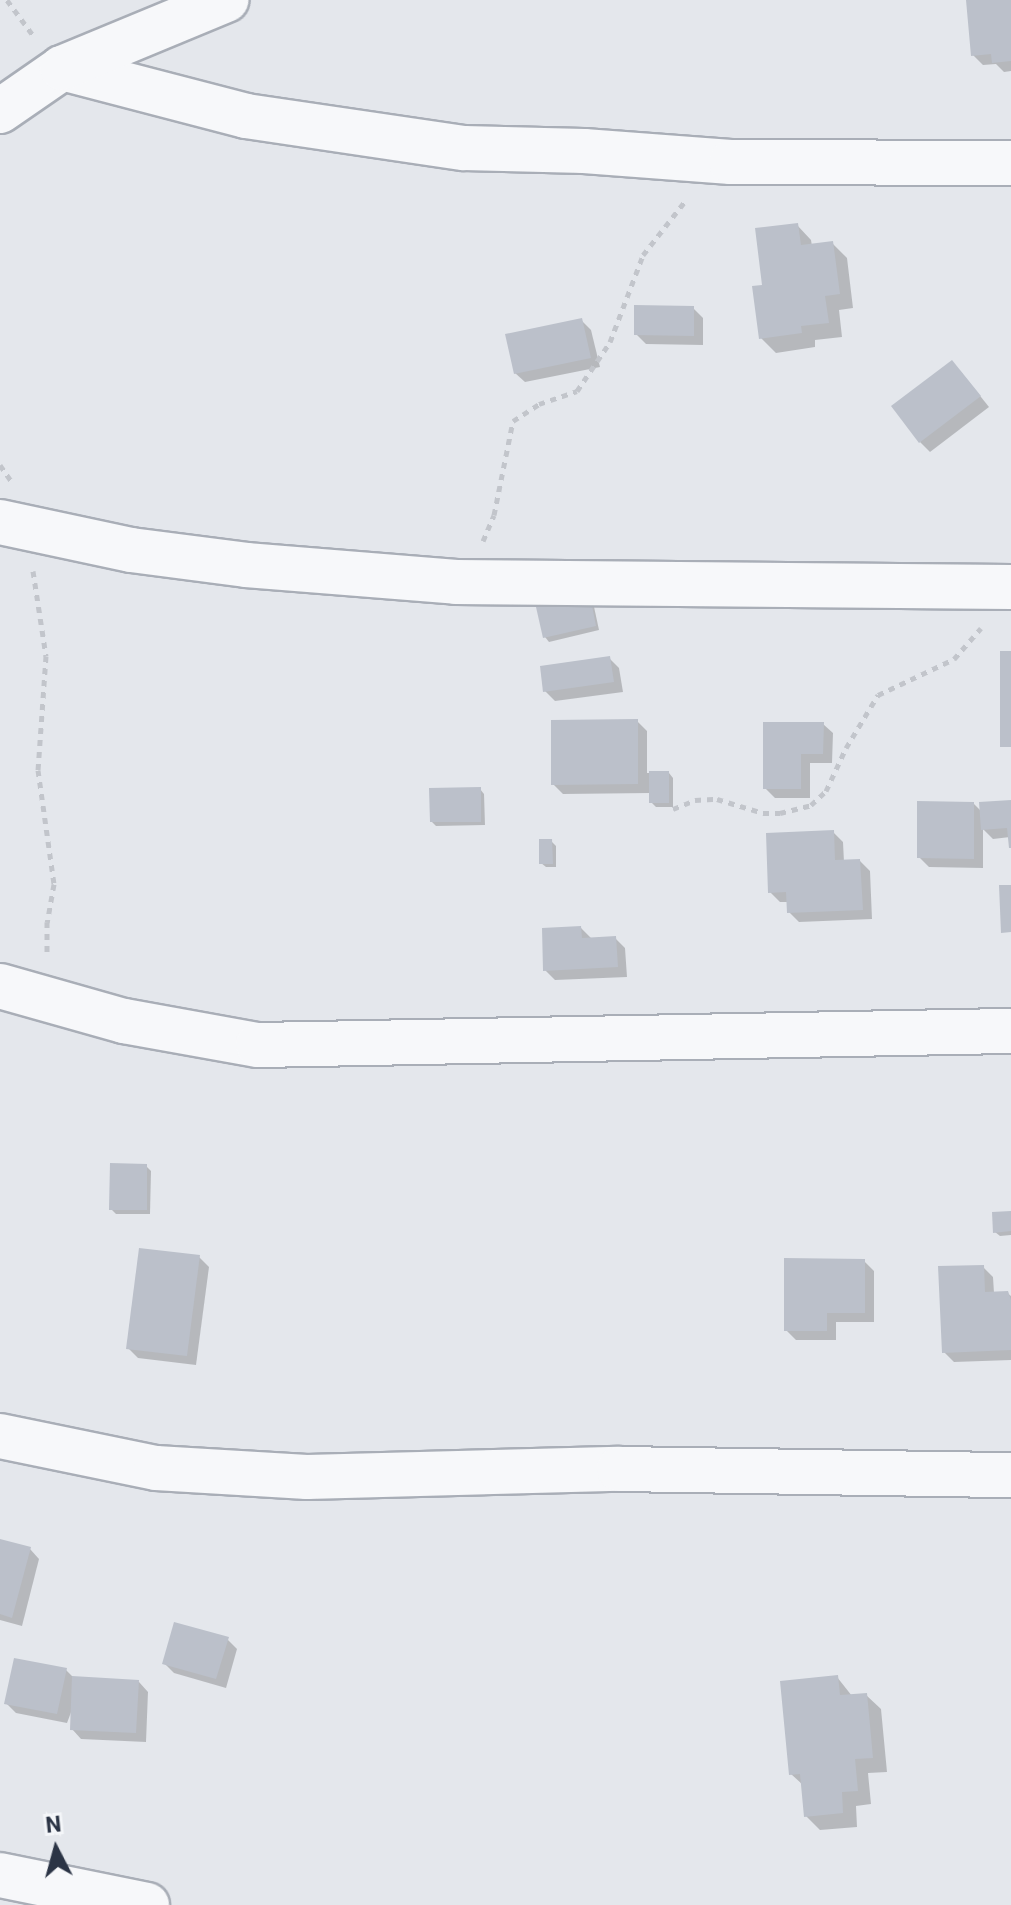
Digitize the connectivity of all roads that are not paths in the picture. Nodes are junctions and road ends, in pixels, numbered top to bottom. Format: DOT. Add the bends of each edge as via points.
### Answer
graph roads {
  1 [pos="226,0"];
  2 [pos="62,68"];
  3 [pos="0,111"];
  4 [pos="1011,163"];
  5 [pos="13,526"];
  6 [pos="1005,587"];
  7 [pos="0,986"];
  8 [pos="1011,1031"];
  9 [pos="0,1436"];
  10 [pos="1011,1475"];
  11 [pos="0,1875"];
  12 [pos="147,1905"];
  1 -- 2 [label="street"];
  2 -- 3 [label="street"];
  2 -- 4 [label="street" via="246,116 464,148 744,162"];
  5 -- 6 [label="street" via="131,550 246,565 456,582"];
  7 -- 8 [label="street" via="124,1021 258,1045"];
  9 -- 10 [label="street" via="156,1468 307,1477 619,1469"];
  11 -- 12 [label="street"];
}
